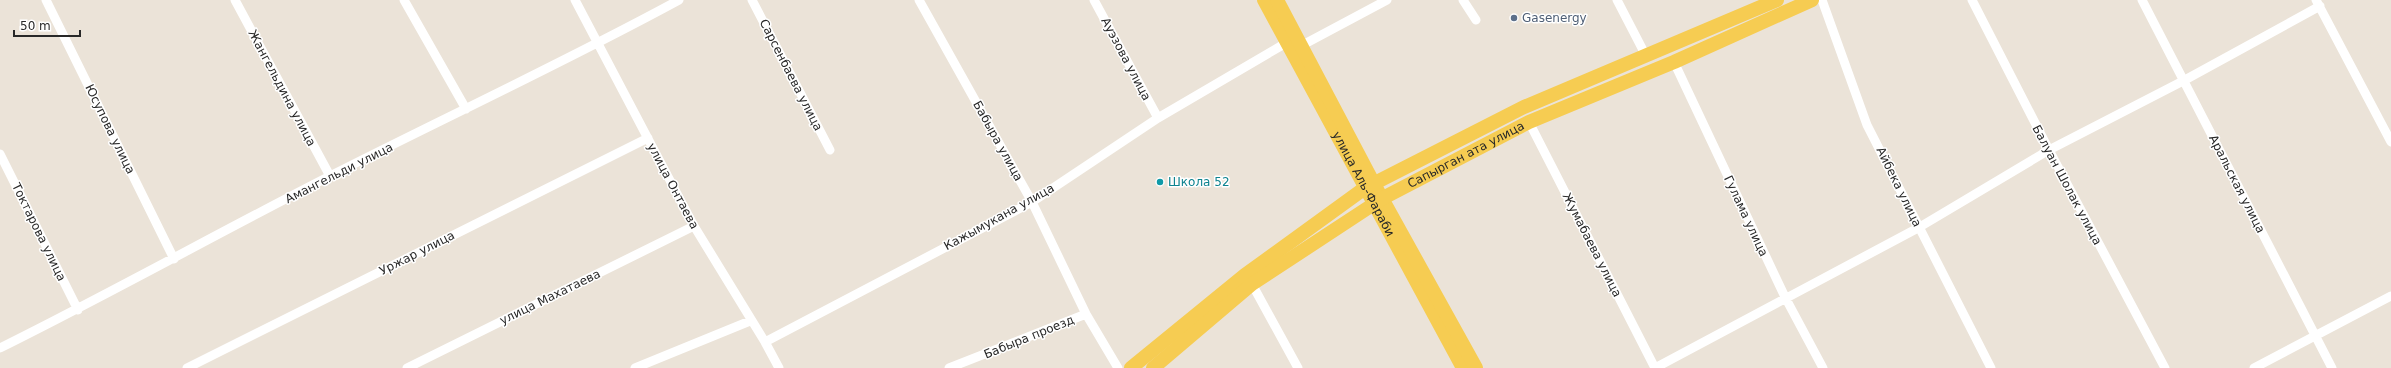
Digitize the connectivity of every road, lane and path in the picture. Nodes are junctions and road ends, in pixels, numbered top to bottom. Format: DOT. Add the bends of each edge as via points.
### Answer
graph roads {
  1 [pos="46,0"];
  2 [pos="235,0"];
  3 [pos="404,0"];
  4 [pos="575,0"];
  5 [pos="679,0"];
  6 [pos="752,0"];
  7 [pos="919,0"];
  8 [pos="1094,0"];
  9 [pos="1264,0"];
  10 [pos="1277,0"];
  11 [pos="1388,0"];
  12 [pos="1463,0"];
  13 [pos="1616,0"];
  14 [pos="1777,0"];
  15 [pos="1812,0"];
  16 [pos="1822,0"];
  17 [pos="1972,0"];
  18 [pos="2142,0"];
  19 [pos="2318,3"];
  20 [pos="1476,20"];
  21 [pos="598,44"];
  22 [pos="1293,46"];
  23 [pos="1645,54"];
  24 [pos="1674,62"];
  25 [pos="2184,81"];
  26 [pos="466,109"];
  27 [pos="1158,118"];
  28 [pos="1529,122"];
  29 [pos="648,138"];
  30 [pos="2391,142"];
  31 [pos="830,150"];
  32 [pos="2049,150"];
  33 [pos="0,154"];
  34 [pos="330,176"];
  35 [pos="1370,186"];
  36 [pos="1378,201"];
  37 [pos="1032,202"];
  38 [pos="694,226"];
  39 [pos="1918,228"];
  40 [pos="174,259"];
  41 [pos="1252,284"];
  42 [pos="2391,296"];
  43 [pos="1785,297"];
  44 [pos="78,310"];
  45 [pos="1086,314"];
  46 [pos="750,321"];
  47 [pos="2314,335"];
  48 [pos="765,342"];
  49 [pos="0,348"];
  50 [pos="187,368"];
  51 [pos="407,368"];
  52 [pos="635,368"];
  53 [pos="779,368"];
  54 [pos="949,368"];
  55 [pos="1118,368"];
  56 [pos="1130,368"];
  57 [pos="1153,368"];
  58 [pos="1298,368"];
  59 [pos="1463,368"];
  60 [pos="1476,368"];
  61 [pos="1655,368"];
  62 [pos="1823,368"];
  63 [pos="1991,368"];
  64 [pos="2165,368"];
  65 [pos="2254,368"];
  66 [pos="2332,368"];
  1 -- 40 [label="street, Юсупова улица"];
  2 -- 34 [label="street, Жангельдина улица"];
  3 -- 26 [label="street"];
  4 -- 21 [label="street, улица Онтаева"];
  5 -- 21 [label="street, Амангельди улица"];
  6 -- 31 [label="street, Сарсенбаева улица"];
  7 -- 37 [label="street, Бабыра улица"];
  8 -- 27 [label="street, Ауэзова улица"];
  9 -- 22 [label="main road, улица Аль-Фараби"];
  10 -- 22 [label="main road, улица Аль-Фараби"];
  11 -- 22 [label="street, Кажымукана улица"];
  12 -- 20 [label="street"];
  13 -- 23 [label="street"];
  14 -- 23 [label="main road, Сапырган ата улица"];
  15 -- 24 [label="main road, Сапырган ата улица"];
  16 -- 39 [label="street, Айбека улица" via="1867,125"];
  17 -- 32 [label="street, Балуан Шолак улица"];
  18 -- 25 [label="street, Аральская улица"];
  19 -- 25 [label="street"];
  19 -- 30 [label="street"];
  21 -- 26 [label="street, Амангельди улица"];
  21 -- 29 [label="street, улица Онтаева"];
  22 -- 27 [label="street, Кажымукана улица"];
  22 -- 35 [label="main road, улица Аль-Фараби"];
  23 -- 35 [label="main road, Сапырган ата улица" via="1524,107"];
  24 -- 28 [label="main road, Сапырган ата улица"];
  24 -- 43 [label="street, Гулама улица"];
  25 -- 32 [label="street"];
  25 -- 47 [label="street, Аральская улица"];
  26 -- 34 [label="street, Амангельди улица"];
  27 -- 37 [label="street, Кажымукана улица"];
  28 -- 36 [label="main road, Сапырган ата улица"];
  28 -- 61 [label="street, Жумабаева улица"];
  29 -- 38 [label="street, улица Онтаева"];
  29 -- 50 [label="street, Уржар улица"];
  32 -- 39 [label="street"];
  32 -- 64 [label="street, Балуан Шолак улица"];
  33 -- 44 [label="street, Токтарова улица"];
  34 -- 40 [label="street, Амангельди улица"];
  35 -- 36 [label="main road, улица Аль-Фараби"];
  35 -- 56 [label="main road, Сапырган ата улица" via="1244,275"];
  36 -- 41 [label="main road, Сапырган ата улица"];
  36 -- 59 [label="main road, улица Аль-Фараби"];
  36 -- 60 [label="main road, улица Аль-Фараби"];
  37 -- 45 [label="street, Бабыра улица"];
  37 -- 48 [label="street, Кажымукана улица"];
  38 -- 46 [label="street, улица Онтаева"];
  38 -- 51 [label="street, улица Махатаева"];
  39 -- 43 [label="street"];
  39 -- 63 [label="street, Айбека улица"];
  40 -- 44 [label="street, Амангельди улица"];
  41 -- 57 [label="main road, Сапырган ата улица"];
  41 -- 58 [label="street"];
  42 -- 47 [label="street"];
  43 -- 61 [label="street"];
  43 -- 62 [label="street, Гулама улица"];
  44 -- 49 [label="street, Амангельди улица"];
  45 -- 54 [label="street, Бабыра проезд"];
  45 -- 55 [label="street, Бабыра улица"];
  46 -- 48 [label="street, улица Онтаева"];
  46 -- 52 [label="street"];
  47 -- 65 [label="street"];
  47 -- 66 [label="street, Аральская улица"];
  48 -- 53 [label="street, улица Онтаева"];
}
